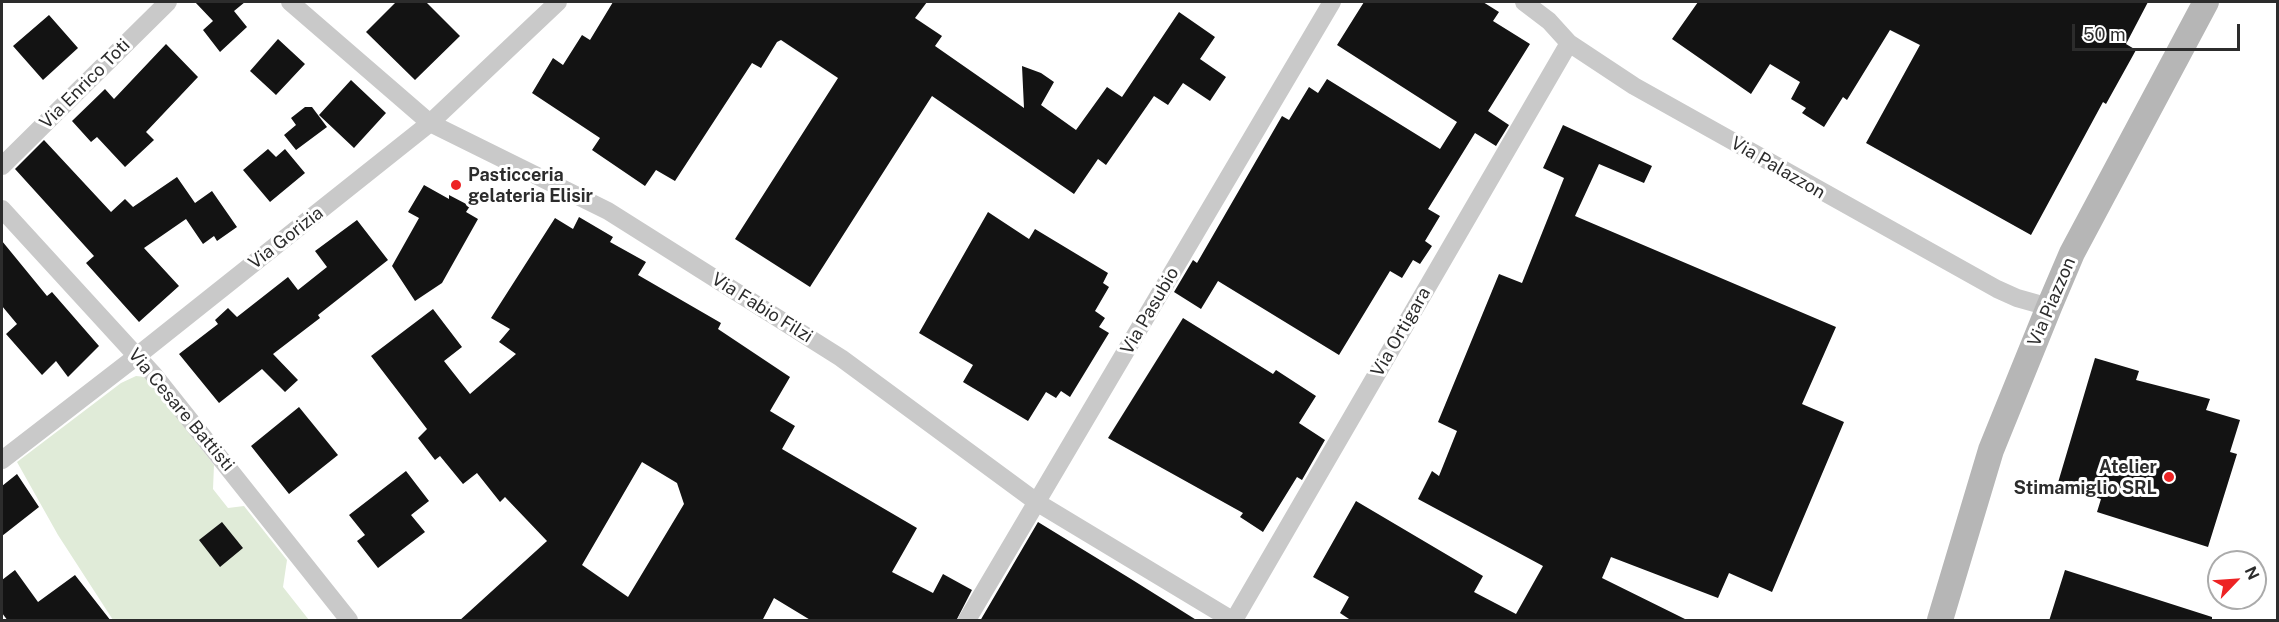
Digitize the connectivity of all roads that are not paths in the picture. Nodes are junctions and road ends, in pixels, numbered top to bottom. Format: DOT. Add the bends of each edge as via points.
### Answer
graph roads {
  1 [pos="168,2"];
  2 [pos="290,2"];
  3 [pos="558,2"];
  4 [pos="1332,2"];
  5 [pos="1524,2"];
  6 [pos="2206,2"];
  7 [pos="1569,43"];
  8 [pos="430,123"];
  9 [pos="2,166"];
  10 [pos="2,209"];
  11 [pos="2049,307"];
  12 [pos="137,356"];
  13 [pos="2,460"];
  14 [pos="1038,503"];
  15 [pos="349,621"];
  16 [pos="967,621"];
  17 [pos="1233,621"];
  18 [pos="1940,621"];
  1 -- 9 [label="street, Via Enrico Toti"];
  2 -- 8 [label="street, Via Fabio Filzi"];
  3 -- 8 [label="street, Via Gorizia"];
  4 -- 14 [label="street, Via Pasubio"];
  5 -- 7 [label="street, Via Palazzon"];
  6 -- 11 [label="street, Via Piazzon" via="2072,253"];
  7 -- 11 [label="street, Via Palazzon" via="1634,86 1859,214 1997,289"];
  7 -- 17 [label="street, Via Ortigara"];
  8 -- 12 [label="street, Via Gorizia"];
  8 -- 14 [label="street, Via Fabio Filzi" via="608,210 841,358"];
  10 -- 12 [label="street, Via Cesare Battisti"];
  11 -- 18 [label="street, Via Piazzon" via="1991,450"];
  12 -- 13 [label="street, Via Gorizia"];
  12 -- 15 [label="street, Via Cesare Battisti"];
  14 -- 16 [label="street, Via Pasubio"];
  14 -- 17 [label="street, Via Fabio Filzi"];
}
